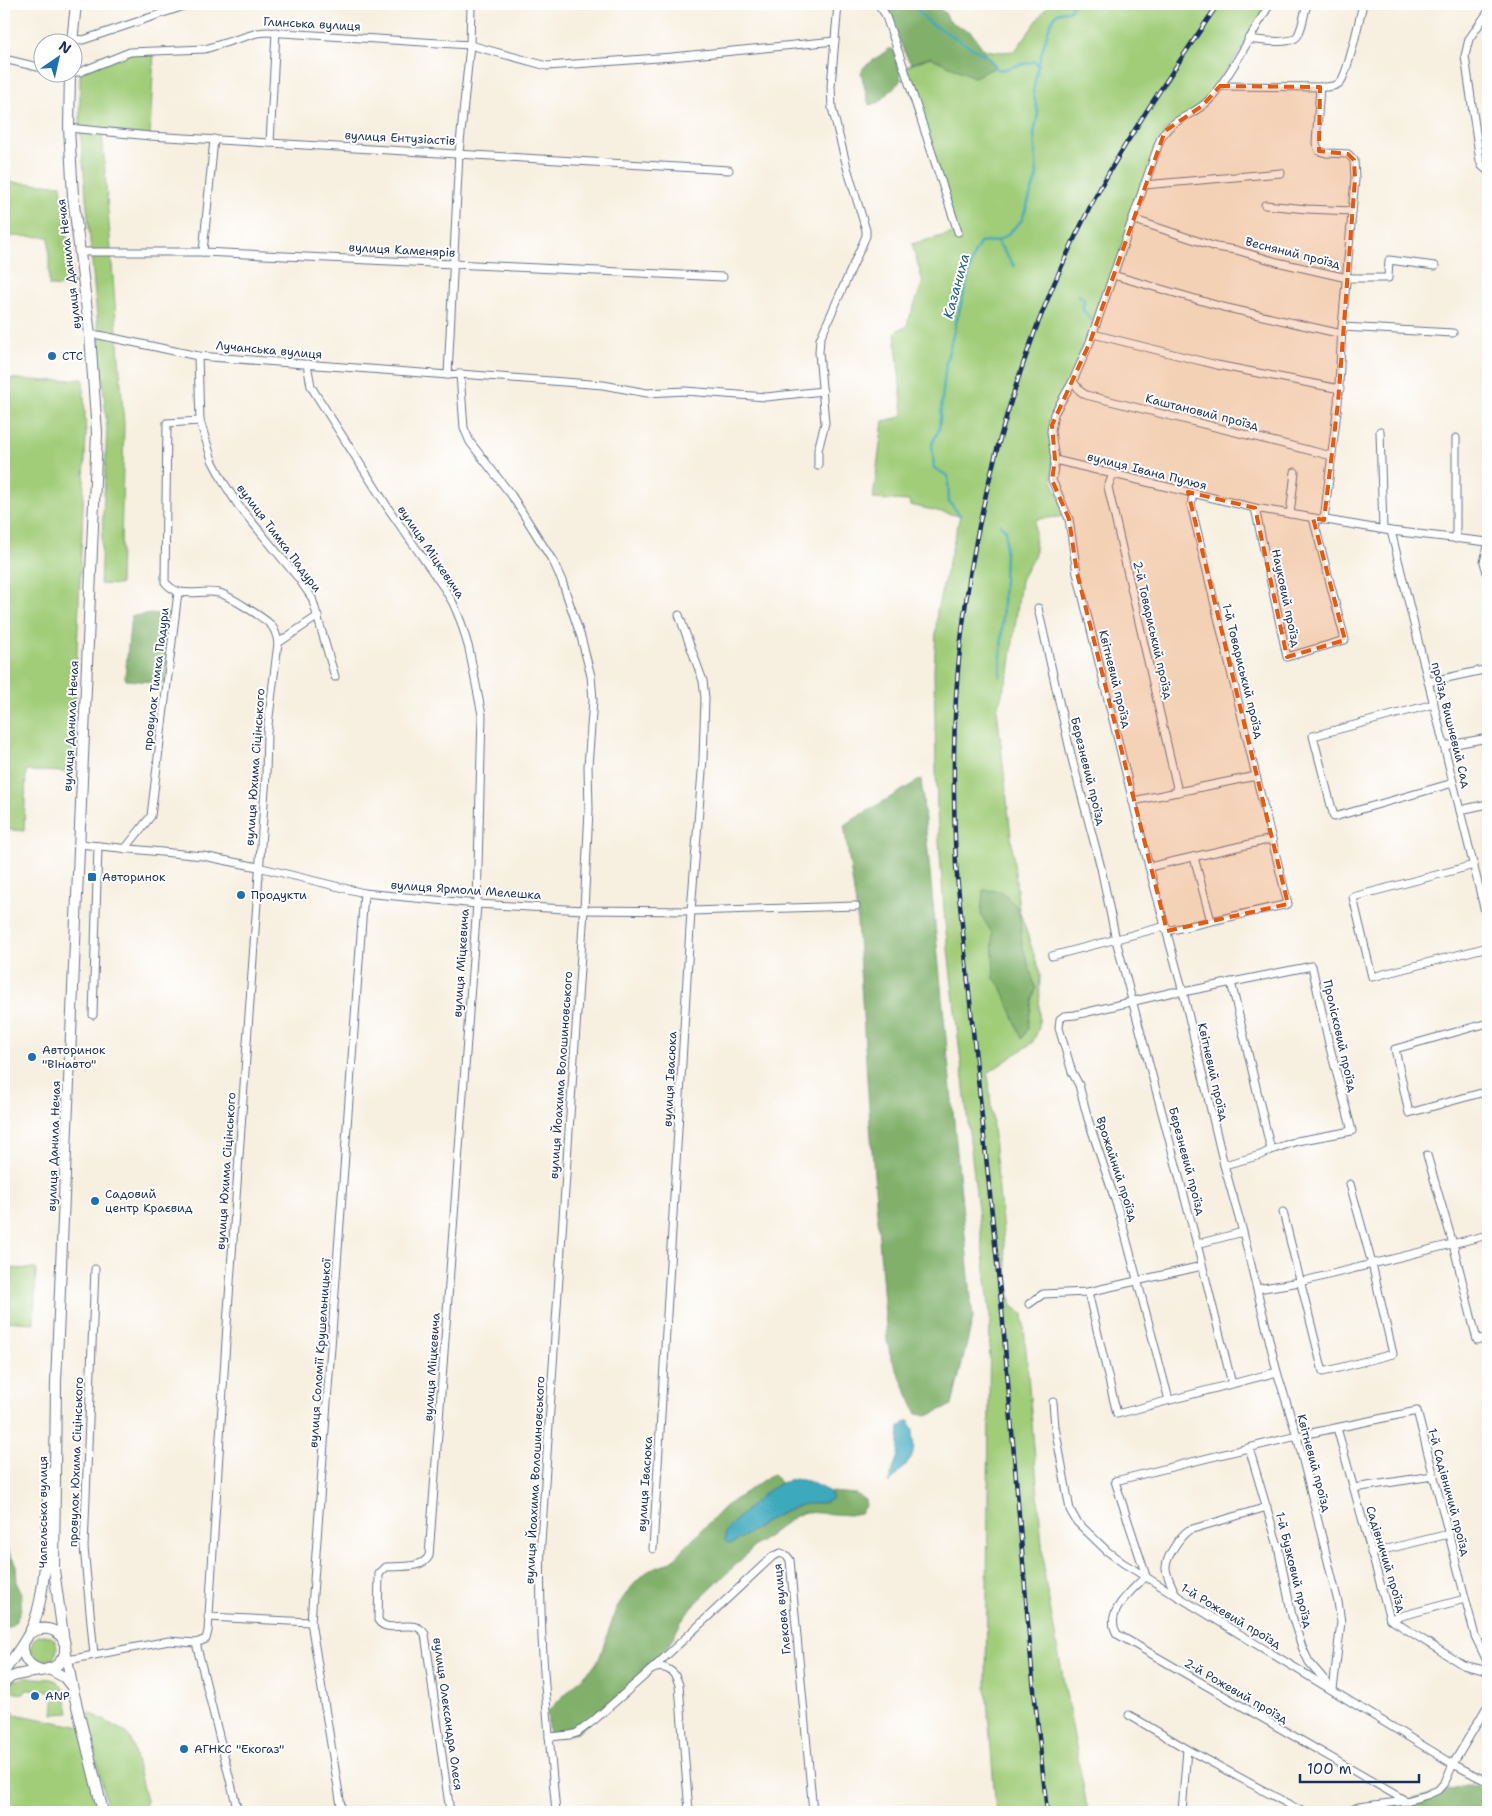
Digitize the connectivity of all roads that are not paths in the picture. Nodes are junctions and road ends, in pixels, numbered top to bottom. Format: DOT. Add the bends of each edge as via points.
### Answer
graph roads {
  1 [pos="76,4"];
  2 [pos="190,4"];
  3 [pos="471,4"];
  4 [pos="838,4"];
  5 [pos="878,4"];
  6 [pos="1270,4"];
  7 [pos="1307,4"];
  8 [pos="1363,4"];
  9 [pos="1488,12"];
  10 [pos="74,32"];
  11 [pos="276,32"];
  12 [pos="1248,39"];
  13 [pos="82,40"];
  14 [pos="835,41"];
  15 [pos="470,45"];
  16 [pos="4,59"];
  17 [pos="32,66"];
  18 [pos="82,71"];
  19 [pos="70,82"];
  20 [pos="1220,86"];
  21 [pos="1320,87"];
  22 [pos="69,128"];
  23 [pos="214,139"];
  24 [pos="270,143"];
  25 [pos="459,153"];
  26 [pos="729,170"];
  27 [pos="1488,171"];
  28 [pos="1281,173"];
  29 [pos="1144,185"];
  30 [pos="1266,205"];
  31 [pos="1352,211"];
  32 [pos="1132,219"];
  33 [pos="958,232"];
  34 [pos="79,252"];
  35 [pos="204,252"];
  36 [pos="454,263"];
  37 [pos="1436,266"];
  38 [pos="1113,274"];
  39 [pos="723,277"];
  40 [pos="1347,278"];
  41 [pos="1342,331"];
  42 [pos="1453,332"];
  43 [pos="1093,334"];
  44 [pos="90,335"];
  45 [pos="198,356"];
  46 [pos="308,364"];
  47 [pos="460,374"];
  48 [pos="448,375"];
  49 [pos="1073,381"];
  50 [pos="1340,390"];
  51 [pos="823,391"];
  52 [pos="200,421"];
  53 [pos="1380,431"];
  54 [pos="1456,438"];
  55 [pos="1332,456"];
  56 [pos="1055,460"];
  57 [pos="818,466"];
  58 [pos="1295,472"];
  59 [pos="1113,474"];
  60 [pos="1193,493"];
  61 [pos="1255,508"];
  62 [pos="1290,514"];
  63 [pos="1313,518"];
  64 [pos="1324,520"];
  65 [pos="1383,529"];
  66 [pos="1391,531"];
  67 [pos="1456,538"];
  68 [pos="1488,544"];
  69 [pos="1488,576"];
  70 [pos="178,592"];
  71 [pos="1038,608"];
  72 [pos="679,615"];
  73 [pos="318,616"];
  74 [pos="278,643"];
  75 [pos="1488,668"];
  76 [pos="335,677"];
  77 [pos="1428,682"];
  78 [pos="1434,704"];
  79 [pos="1488,738"];
  80 [pos="1444,746"];
  81 [pos="1256,776"];
  82 [pos="1454,784"];
  83 [pos="1178,792"];
  84 [pos="1133,801"];
  85 [pos="1488,804"];
  86 [pos="1460,810"];
  87 [pos="1272,839"];
  88 [pos="79,844"];
  89 [pos="98,846"];
  90 [pos="125,849"];
  91 [pos="1194,857"];
  92 [pos="1474,865"];
  93 [pos="258,867"];
  94 [pos="1149,867"];
  95 [pos="364,893"];
  96 [pos="1485,893"];
  97 [pos="477,904"];
  98 [pos="856,906"];
  99 [pos="584,910"];
  100 [pos="690,911"];
  101 [pos="1211,921"];
  102 [pos="1488,924"];
  103 [pos="1166,928"];
  104 [pos="1116,940"];
  105 [pos="1488,947"];
  106 [pos="1052,956"];
  107 [pos="1231,982"];
  108 [pos="1183,992"];
  109 [pos="1133,1002"];
  110 [pos="93,1015"];
  111 [pos="1488,1024"];
  112 [pos="1488,1091"];
  113 [pos="1271,1150"];
  114 [pos="1427,1155"];
  115 [pos="1224,1165"];
  116 [pos="1350,1184"];
  117 [pos="1283,1212"];
  118 [pos="1243,1232"];
  119 [pos="1488,1235"];
  120 [pos="1197,1244"];
  121 [pos="1453,1244"];
  122 [pos="1372,1264"];
  123 [pos="1202,1266"];
  124 [pos="95,1269"];
  125 [pos="1138,1280"];
  126 [pos="1300,1282"];
  127 [pos="1257,1289"];
  128 [pos="1088,1292"];
  129 [pos="1029,1304"];
  130 [pos="1488,1337"];
  131 [pos="1277,1372"];
  132 [pos="56,1382"];
  133 [pos="1232,1384"];
  134 [pos="1169,1400"];
  135 [pos="1052,1402"];
  136 [pos="1488,1402"];
  137 [pos="1488,1411"];
  138 [pos="1336,1428"];
  139 [pos="1297,1436"];
  140 [pos="1249,1448"];
  141 [pos="1433,1476"];
  142 [pos="1354,1488"];
  143 [pos="1267,1507"];
  144 [pos="1449,1534"];
  145 [pos="652,1549"];
  146 [pos="1371,1553"];
  147 [pos="382,1570"];
  148 [pos="1146,1576"];
  149 [pos="1176,1595"];
  150 [pos="1465,1599"];
  151 [pos="208,1617"];
  152 [pos="1390,1618"];
  153 [pos="312,1622"];
  154 [pos="30,1633"];
  155 [pos="196,1643"];
  156 [pos="23,1645"];
  157 [pos="65,1645"];
  158 [pos="94,1655"];
  159 [pos="68,1660"];
  160 [pos="1488,1663"];
  161 [pos="46,1670"];
  162 [pos="651,1670"];
  163 [pos="1488,1671"];
  164 [pos="4,1672"];
  165 [pos="4,1682"];
  166 [pos="72,1688"];
  167 [pos="1333,1690"];
  168 [pos="1488,1705"];
  169 [pos="1129,1715"];
  170 [pos="549,1737"];
  171 [pos="1187,1749"];
  172 [pos="1453,1764"];
  173 [pos="1488,1782"];
  174 [pos="1406,1801"];
  175 [pos="103,1812"];
  176 [pos="238,1812"];
  177 [pos="342,1812"];
  178 [pos="450,1812"];
  179 [pos="556,1812"];
  180 [pos="689,1812"];
  181 [pos="813,1812"];
  182 [pos="1182,1812"];
  183 [pos="1303,1812"];
  184 [pos="1347,1812"];
  1 -- 10 [label="main road"];
  2 -- 13 [label="street"];
  3 -- 15 [label="street"];
  4 -- 14 [label="street"];
  5 -- 33 [label="street" via="885,14 904,68"];
  6 -- 12 [label="street"];
  7 -- 12 [label="street" via="1296,39 1289,42"];
  8 -- 21 [label="street" via="1341,81 1336,86"];
  9 -- 27 [label="street" via="1469,39 1465,56 1480,161"];
  11 -- 15 [label="street, Глинська вулиця"];
  11 -- 18 [label="street, Глинська вулиця" via="257,33 205,49 130,52"];
  11 -- 24 [label="street"];
  12 -- 20 [label="street"];
  14 -- 15 [label="street, Глинська вулиця" via="546,66"];
  14 -- 51 [label="street" via="832,108 866,230 864,243 820,339"];
  15 -- 25 [label="street"];
  16 -- 17 [label="street"];
  19 -- 22 [label="main road, вулиця Данила Нечая"];
  20 -- 21 [label="street"];
  20 -- 29 [label="street" via="1202,106 1165,131"];
  21 -- 31 [label="street" via="1316,143 1319,151 1348,154 1354,160"];
  22 -- 23 [label="street, вулиця Ентузіастів"];
  22 -- 34 [label="main road, вулиця Данила Нечая"];
  23 -- 24 [label="street, вулиця Ентузіастів"];
  23 -- 35 [label="street"];
  24 -- 25 [label="street, вулиця Ентузіастів"];
  25 -- 26 [label="street, вулиця Ентузіастів"];
  25 -- 36 [label="street"];
  28 -- 29 [label="street"];
  29 -- 32 [label="street"];
  30 -- 31 [label="street"];
  31 -- 40 [label="street"];
  32 -- 38 [label="street"];
  32 -- 40 [label="street, Весняний проїзд" via="1216,247"];
  34 -- 35 [label="street, вулиця Каменярів"];
  34 -- 44 [label="main road, вулиця Данила Нечая"];
  35 -- 36 [label="street, вулиця Каменярів"];
  36 -- 39 [label="street, вулиця Каменярів"];
  36 -- 48 [label="street"];
  37 -- 40 [label="street, Весняний проїзд" via="1389,260 1388,278"];
  38 -- 41 [label="street" via="1223,307"];
  38 -- 43 [label="street"];
  40 -- 41 [label="street"];
  41 -- 42 [label="street"];
  41 -- 50 [label="street"];
  43 -- 49 [label="street"];
  43 -- 50 [label="street" via="1218,365"];
  44 -- 45 [label="street, Лучанська вулиця"];
  44 -- 88 [label="main road, вулиця Данила Нечая" via="97,433"];
  45 -- 46 [label="street, Лучанська вулиця"];
  45 -- 52 [label="street, вулиця Тимка Падури"];
  46 -- 48 [label="street, Лучанська вулиця"];
  46 -- 97 [label="street, вулиця Міцкевича" via="314,393 444,588 467,640 482,721"];
  47 -- 48 [label="street, Лучанська вулиця"];
  47 -- 51 [label="street, Лучанська вулиця" via="603,385 647,393 685,391 766,397"];
  47 -- 99 [label="street, вулиця Йоахима Волошиновського" via="466,436 512,496 554,563 586,655 593,700"];
  49 -- 55 [label="street, Каштановий проїзд" via="1086,395"];
  49 -- 56 [label="street" via="1053,420"];
  50 -- 55 [label="street"];
  51 -- 57 [label="street" via="825,423 818,450"];
  52 -- 70 [label="street, провулок Тимка Падури" via="167,423 165,582"];
  52 -- 73 [label="street, вулиця Тимка Падури" via="208,450 224,483 312,598"];
  53 -- 65 [label="street"];
  54 -- 67 [label="street"];
  55 -- 64 [label="street"];
  56 -- 59 [label="street, вулиця Івана Пулюя"];
  56 -- 84 [label="street, Квітневий проїзд" via="1052,480 1069,519 1077,573"];
  58 -- 62 [label="street"];
  59 -- 60 [label="street, вулиця Івана Пулюя"];
  59 -- 83 [label="street, 2-й Товариський проїзд" via="1108,487"];
  60 -- 61 [label="street, вулиця Івана Пулюя"];
  60 -- 81 [label="street, 1-й Товариський проїзд" via="1191,505"];
  61 -- 62 [label="street, вулиця Івана Пулюя"];
  61 -- 63 [label="street, Науковий проїзд" via="1288,657 1345,640"];
  62 -- 63 [label="street, вулиця Івана Пулюя"];
  63 -- 64 [label="street, вулиця Івана Пулюя"];
  64 -- 65 [label="street, вулиця Івана Пулюя"];
  65 -- 66 [label="street, вулиця Івана Пулюя"];
  66 -- 67 [label="street, вулиця Івана Пулюя"];
  66 -- 77 [label="street, проїзд Вишневий Сад"];
  67 -- 68 [label="street, вулиця Івана Пулюя"];
  68 -- 69 [label="street" via="1484,562"];
  70 -- 74 [label="street" via="226,595 268,622"];
  70 -- 90 [label="street, провулок Тимка Падури" via="151,816"];
  71 -- 104 [label="street, Березневий проїзд"];
  72 -- 100 [label="street, вулиця Івасюка" via="703,681 705,698"];
  73 -- 74 [label="street"];
  73 -- 76 [label="street, вулиця Тимка Падури"];
  74 -- 93 [label="street, вулиця Юхима Сіцінського" via="267,733"];
  75 -- 77 [label="street"];
  77 -- 78 [label="street, проїзд Вишневий Сад"];
  78 -- 80 [label="street, проїзд Вишневий Сад"];
  78 -- 82 [label="street" via="1313,736 1334,818"];
  79 -- 80 [label="street"];
  80 -- 82 [label="street, проїзд Вишневий Сад"];
  81 -- 83 [label="street"];
  81 -- 87 [label="street, 1-й Товариський проїзд"];
  82 -- 86 [label="street, проїзд Вишневий Сад"];
  83 -- 84 [label="street"];
  84 -- 94 [label="street, Квітневий проїзд"];
  85 -- 86 [label="street"];
  86 -- 92 [label="street, проїзд Вишневий Сад"];
  87 -- 91 [label="street"];
  87 -- 101 [label="street, 1-й Товариський проїзд" via="1288,904"];
  88 -- 89 [label="street, вулиця Ярмоли Мелешка"];
  88 -- 132 [label="main road, вулиця Данила Нечая"];
  89 -- 90 [label="street, вулиця Ярмоли Мелешка"];
  89 -- 110 [label="street"];
  90 -- 93 [label="street, вулиця Ярмоли Мелешка" via="203,856"];
  91 -- 94 [label="street"];
  91 -- 101 [label="street"];
  92 -- 96 [label="street, проїзд Вишневий Сад"];
  92 -- 105 [label="street" via="1353,897 1372,977"];
  93 -- 95 [label="street, вулиця Ярмоли Мелешка"];
  93 -- 151 [label="street, вулиця Юхима Сіцінського"];
  94 -- 103 [label="street, Квітневий проїзд"];
  95 -- 97 [label="street, вулиця Ярмоли Мелешка"];
  95 -- 153 [label="street, вулиця Соломії Крушельницької"];
  96 -- 102 [label="street, проїзд Вишневий Сад"];
  97 -- 99 [label="street, вулиця Ярмоли Мелешка"];
  97 -- 147 [label="street, вулиця Міцкевича" via="429,1556 421,1564 386,1566"];
  98 -- 100 [label="street, вулиця Ярмоли Мелешка"];
  99 -- 100 [label="street, вулиця Ярмоли Мелешка"];
  99 -- 170 [label="street, вулиця Йоахима Волошиновського" via="541,1542"];
  100 -- 145 [label="street, вулиця Івасюка"];
  101 -- 103 [label="street"];
  103 -- 104 [label="street"];
  103 -- 108 [label="street, Квітневий проїзд"];
  104 -- 106 [label="street"];
  104 -- 109 [label="street, Березневий проїзд"];
  107 -- 108 [label="street, Пролісковий проїзд"];
  107 -- 113 [label="street"];
  107 -- 113 [label="street, Пролісковий проїзд" via="1312,966 1328,1044 1352,1131 1298,1141"];
  108 -- 109 [label="street, Пролісковий проїзд"];
  108 -- 115 [label="street, Квітневий проїзд"];
  109 -- 120 [label="street, Березневий проїзд"];
  109 -- 125 [label="street, Врожайний проїзд" via="1064,1016 1060,1019 1059,1028 1120,1214"];
  111 -- 112 [label="street" via="1394,1050 1410,1113"];
  113 -- 115 [label="street, Пролісковий проїзд"];
  114 -- 121 [label="street"];
  115 -- 118 [label="street, Квітневий проїзд"];
  116 -- 122 [label="street"];
  117 -- 126 [label="street"];
  118 -- 120 [label="street"];
  118 -- 127 [label="street, Квітневий проїзд"];
  119 -- 121 [label="street"];
  120 -- 123 [label="street, Березневий проїзд"];
  121 -- 122 [label="street"];
  121 -- 130 [label="street" via="1477,1340"];
  122 -- 126 [label="street"];
  122 -- 126 [label="street" via="1393,1354 1323,1372"];
  123 -- 125 [label="street"];
  123 -- 133 [label="street, Березневий проїзд"];
  124 -- 158 [label="street, провулок Юхима Сіцінського" via="84,1547"];
  125 -- 128 [label="street"];
  125 -- 134 [label="street, Врожайний проїзд"];
  126 -- 127 [label="street"];
  127 -- 131 [label="street, Квітневий проїзд"];
  128 -- 129 [label="street" via="1043,1294"];
  128 -- 134 [label="street" via="1117,1414"];
  131 -- 133 [label="street"];
  131 -- 139 [label="street, Квітневий проїзд"];
  132 -- 154 [label="main road" via="42,1586"];
  132 -- 157 [label="main road, Чапельська вулиця" via="54,1570"];
  133 -- 134 [label="street"];
  135 -- 148 [label="street, 1-й Рожевий проїзд" via="1072,1516 1114,1557"];
  136 -- 137 [label="street"];
  138 -- 139 [label="street"];
  138 -- 141 [label="street, 1-й Садівничий проїзд" via="1417,1411"];
  138 -- 142 [label="street, Садівничий проїзд"];
  139 -- 140 [label="street"];
  139 -- 167 [label="street, Квітневий проїзд" via="1339,1609"];
  140 -- 143 [label="street, 1-й Бузковий проїзд"];
  140 -- 148 [label="street" via="1115,1481"];
  141 -- 142 [label="street"];
  141 -- 144 [label="street, 1-й Садівничий проїзд"];
  142 -- 146 [label="street, Садівничий проїзд"];
  143 -- 149 [label="street" via="1182,1534 1166,1569"];
  143 -- 167 [label="street, 1-й Бузковий проїзд" via="1302,1647 1309,1662"];
  144 -- 146 [label="street"];
  144 -- 150 [label="street, 1-й Садівничий проїзд"];
  146 -- 152 [label="street, Садівничий проїзд"];
  147 -- 178 [label="street, вулиця Олександра Олеся" via="378,1584 380,1624 416,1626 425,1634"];
  148 -- 149 [label="street, 1-й Рожевий проїзд"];
  148 -- 174 [label="street, 2-й Рожевий проїзд" via="1117,1609 1113,1624 1117,1634"];
  149 -- 167 [label="street, 1-й Рожевий проїзд"];
  150 -- 152 [label="street"];
  150 -- 160 [label="street, 1-й Садівничий проїзд" via="1475,1636"];
  151 -- 153 [label="street"];
  151 -- 155 [label="street, вулиця Юхима Сіцінського" via="207,1637"];
  152 -- 163 [label="street, Садівничий проїзд" via="1463,1665"];
  153 -- 177 [label="street, вулиця Соломії Крушельницької"];
  154 -- 156 [label="main road"];
  154 -- 157 [label="main road" via="42,1627 49,1628 56,1631"];
  155 -- 158 [label="street" via="169,1640"];
  155 -- 176 [label="street"];
  156 -- 161 [label="main road" via="25,1659 35,1668"];
  156 -- 164 [label="main road"];
  157 -- 159 [label="main road, Чапельська вулиця"];
  157 -- 161 [label="main road" via="61,1662"];
  158 -- 159 [label="street"];
  159 -- 166 [label="main road, Чапельська вулиця"];
  161 -- 165 [label="main road" via="12,1676"];
  161 -- 166 [label="main road" via="64,1677"];
  162 -- 170 [label="street" via="576,1733"];
  162 -- 180 [label="street" via="659,1667 668,1669 674,1673 679,1685"];
  162 -- 181 [label="street, Глекова вулиця" via="773,1556 781,1553 787,1556 790,1560"];
  166 -- 175 [label="main road, Чапельська вулиця"];
  167 -- 172 [label="street, 1-й Рожевий проїзд"];
  168 -- 172 [label="street"];
  169 -- 171 [label="street"];
  170 -- 179 [label="street, вулиця Йоахима Волошиновського"];
  171 -- 182 [label="street"];
  171 -- 183 [label="street"];
  172 -- 173 [label="street, 1-й Рожевий проїзд"];
  172 -- 174 [label="street" via="1438,1790"];
  174 -- 184 [label="street" via="1358,1807"];
}
